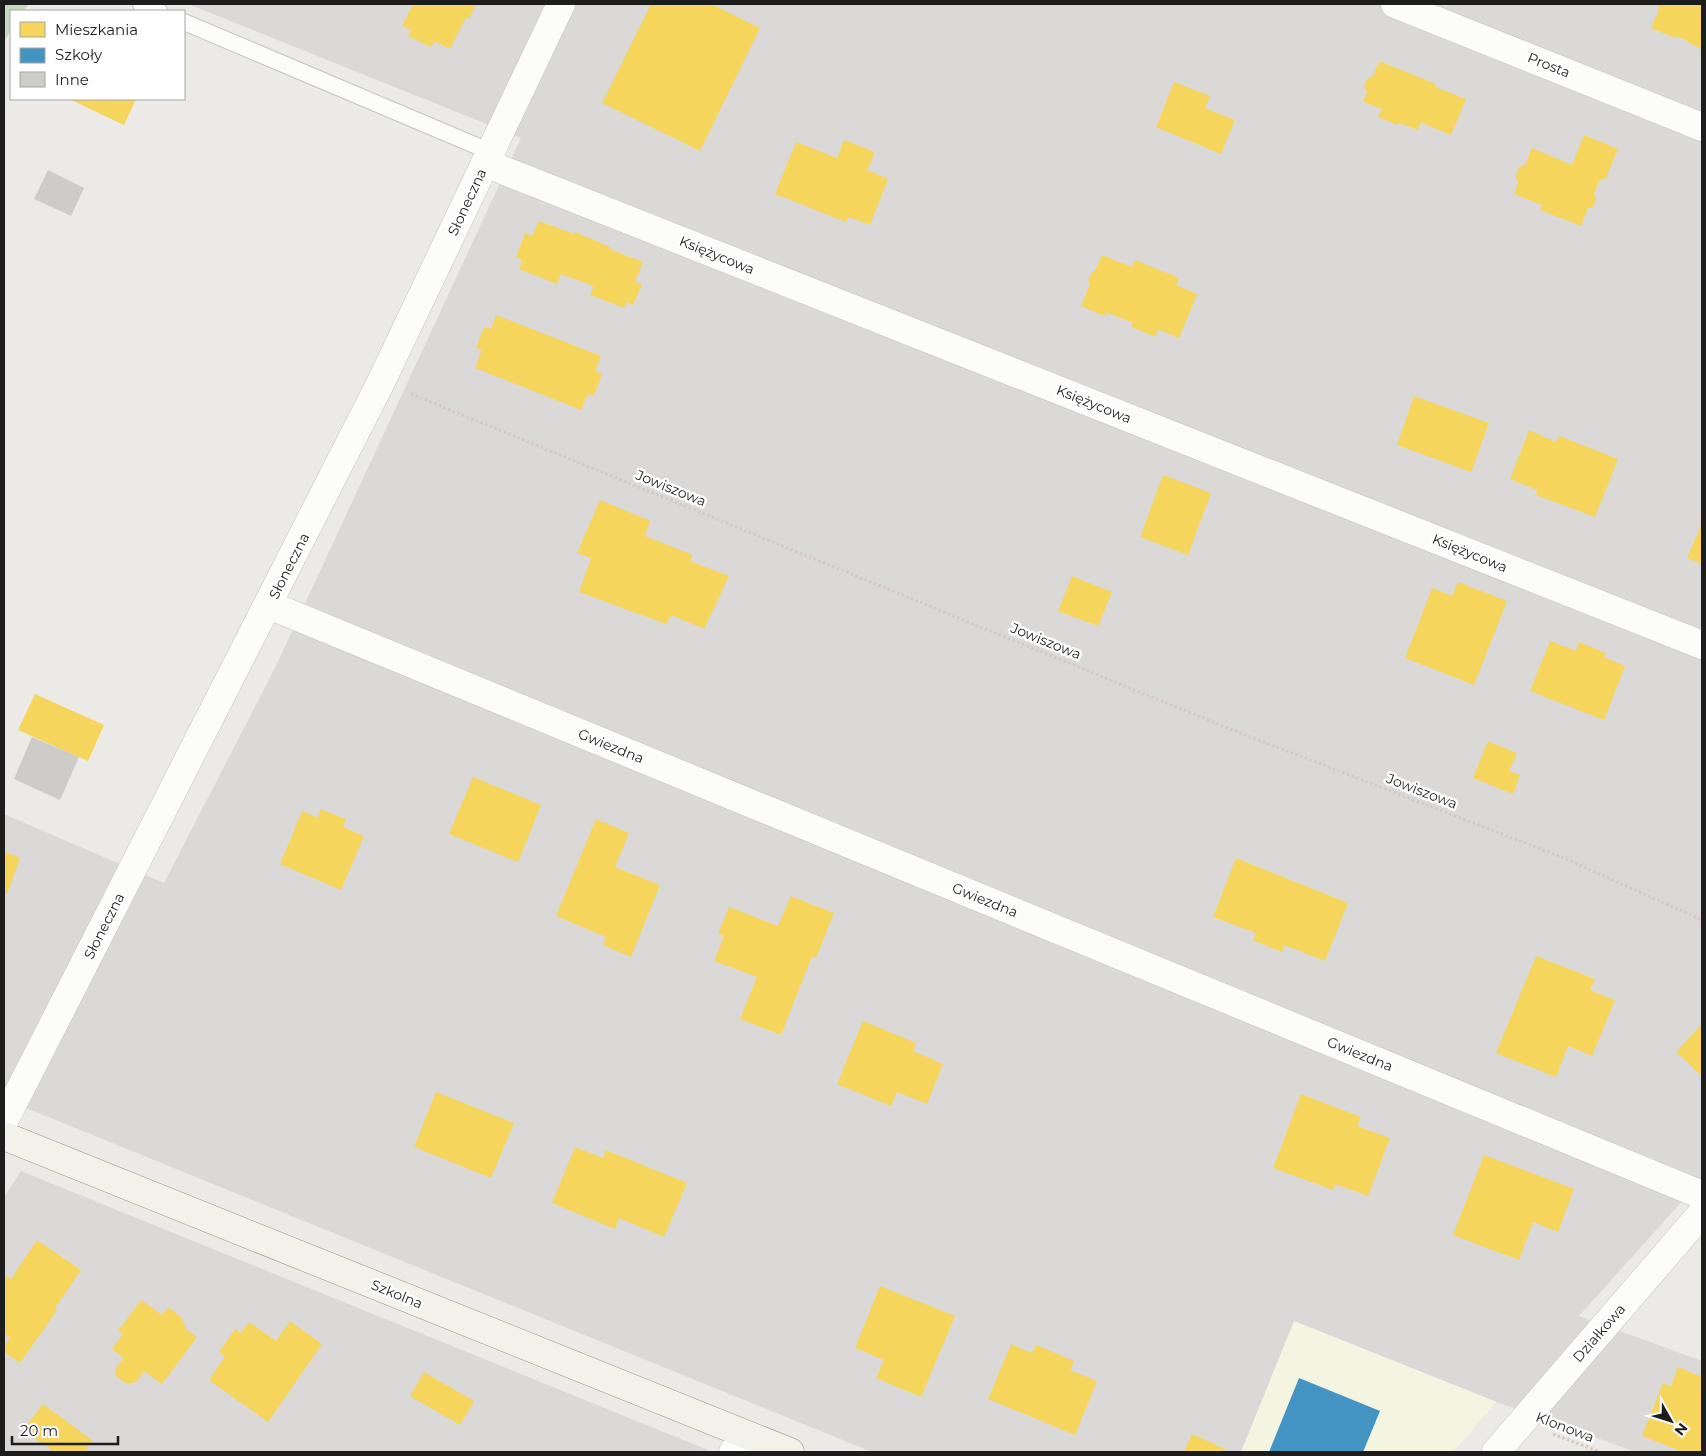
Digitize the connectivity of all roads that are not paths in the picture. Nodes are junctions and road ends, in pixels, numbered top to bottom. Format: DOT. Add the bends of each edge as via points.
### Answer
graph roads {
  1 [pos="141,4"];
  2 [pos="560,4"];
  3 [pos="1395,4"];
  4 [pos="156,10"];
  5 [pos="185,22"];
  6 [pos="1702,127"];
  7 [pos="488,158"];
  8 [pos="269,605"];
  9 [pos="1702,645"];
  10 [pos="4,1121"];
  11 [pos="4,1136"];
  12 [pos="1702,1195"];
  13 [pos="1702,1213"];
  14 [pos="739,1444"];
  15 [pos="790,1452"];
  16 [pos="1496,1452"];
  1 -- 4 [label="lane"];
  2 -- 7 [label="street, Słoneczna"];
  3 -- 6 [label="street, Prosta"];
  5 -- 7 [label="lane"];
  7 -- 8 [label="street, Słoneczna"];
  7 -- 9 [label="street, Księżycowa"];
  8 -- 10 [label="street, Słoneczna"];
  8 -- 12 [label="street, Gwiezdna"];
  11 -- 14 [label="street, Szkolna"];
  13 -- 16 [label="street, Działkowa"];
  14 -- 15 [label="street, Szkolna"];
}
